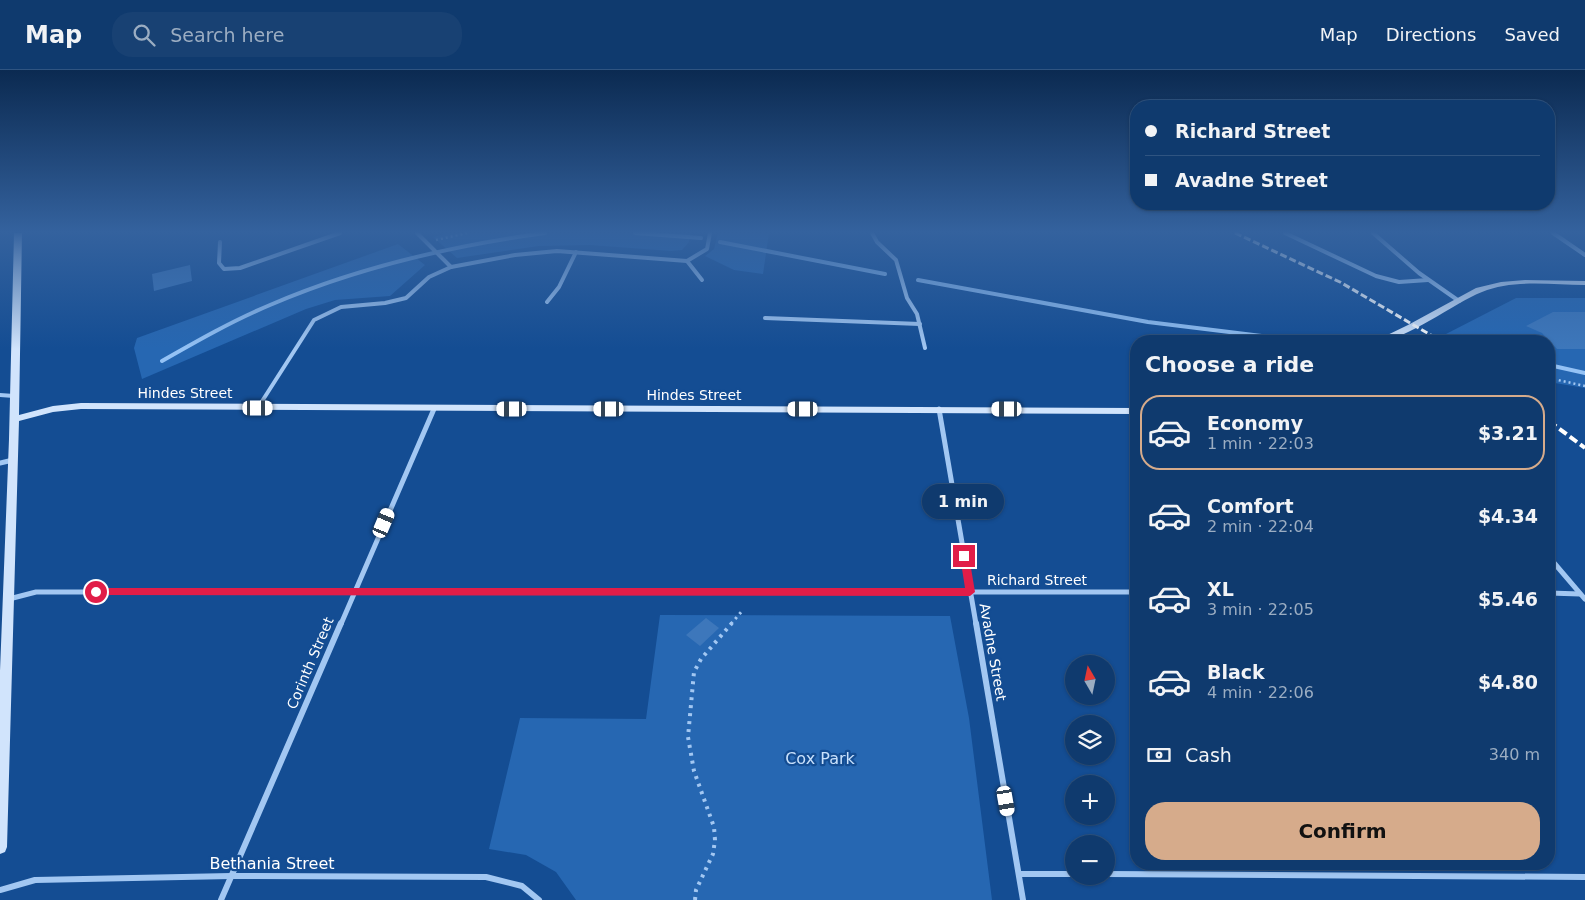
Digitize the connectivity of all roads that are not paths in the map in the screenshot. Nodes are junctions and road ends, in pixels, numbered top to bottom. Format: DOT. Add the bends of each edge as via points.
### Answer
graph roads {
  1 [pos="17,272"];
  2 [pos="440,272"];
  3 [pos="566,272"];
  4 [pos="695,272"];
  5 [pos="899,272"];
  6 [pos="1367,272"];
  7 [pos="1418,272"];
  8 [pos="702,280"];
  9 [pos="1428,280"];
  10 [pos="1585,282"];
  11 [pos="1459,301"];
  12 [pos="547,302"];
  13 [pos="765,318"];
  14 [pos="920,324"];
  15 [pos="1393,335"];
  16 [pos="925,348"];
  17 [pos="0,396"];
  18 [pos="14,396"];
  19 [pos="258,408"];
  20 [pos="434,409"];
  21 [pos="939,409"];
  22 [pos="1130,410"];
  23 [pos="14,419"];
  24 [pos="13,460"];
  25 [pos="0,463"];
  26 [pos="1555,564"];
  27 [pos="355,591"];
  28 [pos="970,592"];
  29 [pos="1130,592"];
  30 [pos="1555,593"];
  31 [pos="1580,594"];
  32 [pos="9,599"];
  33 [pos="1585,599"];
  34 [pos="0,847"];
  35 [pos="1019,874"];
  36 [pos="1065,874"];
  37 [pos="1115,874"];
  38 [pos="231,876"];
  39 [pos="1585,877"];
  40 [pos="0,890"];
  41 [pos="221,900"];
  42 [pos="539,900"];
  43 [pos="1023,900"];
  1 -- 18 [label="street"];
  2 -- 19 [label="street" via="429,277 406,298 385,304 341,307 314,320"];
  3 -- 12 [label="street"];
  4 -- 8 [label="street"];
  5 -- 14 [label="street" via="906,298"];
  6 -- 9 [label="street" via="1399,282"];
  7 -- 9 [label="street"];
  9 -- 11 [label="street"];
  10 -- 11 [label="street" via="1501,284 1479,290"];
  11 -- 15 [label="street"];
  13 -- 14 [label="street"];
  14 -- 16 [label="street"];
  17 -- 18 [label="street"];
  18 -- 23 [label="street"];
  19 -- 20 [label="street, Hindes Street"];
  19 -- 23 [label="street, Hindes Street" via="81,406"];
  20 -- 21 [label="street, Hindes Street"];
  20 -- 27 [label="street, Corinth Street"];
  21 -- 22 [label="street, Hindes Street"];
  21 -- 28 [label="street, Avadne Street"];
  23 -- 24 [label="street"];
  24 -- 25 [label="street"];
  24 -- 32 [label="street"];
  26 -- 31 [label="street"];
  27 -- 28 [label="street, Richard Street"];
  27 -- 32 [label="street, Richard Street" via="36,592"];
  27 -- 38 [label="street, Corinth Street"];
  28 -- 29 [label="street, Richard Street"];
  28 -- 35 [label="street, Avadne Street"];
  30 -- 31 [label="street"];
  31 -- 33 [label="street"];
  32 -- 34 [label="street"];
  35 -- 36 [label="street"];
  35 -- 43 [label="street, Avadne Street"];
  37 -- 39 [label="street"];
  38 -- 40 [label="street, Bethania Street" via="35,880"];
  38 -- 41 [label="street, Corinth Street"];
  38 -- 42 [label="street, Bethania Street" via="486,877 508,879 535,894"];
}
